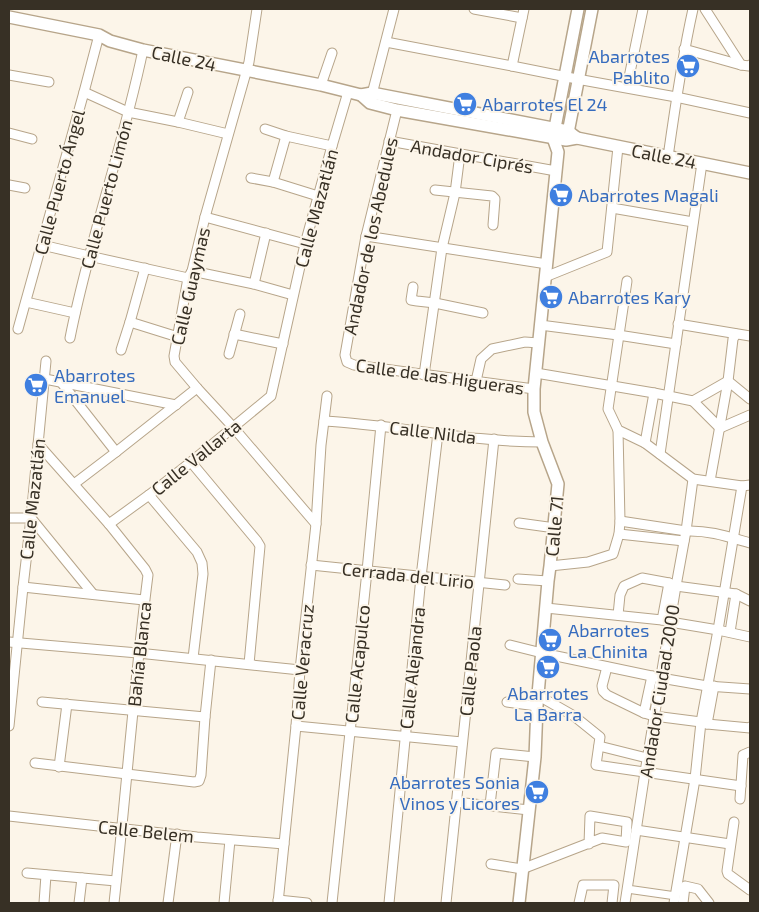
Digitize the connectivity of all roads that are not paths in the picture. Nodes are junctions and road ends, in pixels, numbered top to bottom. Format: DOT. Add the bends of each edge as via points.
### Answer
graph roads {
  1 [pos="257,9"];
  2 [pos="394,9"];
  3 [pos="474,9"];
  4 [pos="524,9"];
  5 [pos="578,9"];
  6 [pos="592,9"];
  7 [pos="643,9"];
  8 [pos="693,9"];
  9 [pos="705,9"];
  10 [pos="9,17"];
  11 [pos="522,18"];
  12 [pos="99,35"];
  13 [pos="386,42"];
  14 [pos="684,49"];
  15 [pos="143,50"];
  16 [pos="332,53"];
  17 [pos="746,65"];
  18 [pos="512,66"];
  19 [pos="248,67"];
  20 [pos="9,74"];
  21 [pos="565,77"];
  22 [pos="577,79"];
  23 [pos="50,82"];
  24 [pos="321,85"];
  25 [pos="627,87"];
  26 [pos="84,92"];
  27 [pos="188,92"];
  28 [pos="348,92"];
  29 [pos="368,97"];
  30 [pos="676,97"];
  31 [pos="397,110"];
  32 [pos="128,112"];
  33 [pos="750,113"];
  34 [pos="178,122"];
  35 [pos="265,129"];
  36 [pos="9,133"];
  37 [pos="228,134"];
  38 [pos="554,134"];
  39 [pos="286,136"];
  40 [pos="570,137"];
  41 [pos="32,140"];
  42 [pos="389,141"];
  43 [pos="332,146"];
  44 [pos="618,146"];
  45 [pos="558,152"];
  46 [pos="460,154"];
  47 [pos="668,157"];
  48 [pos="702,163"];
  49 [pos="556,171"];
  50 [pos="750,173"];
  51 [pos="251,178"];
  52 [pos="273,182"];
  53 [pos="9,185"];
  54 [pos="26,188"];
  55 [pos="435,190"];
  56 [pos="455,192"];
  57 [pos="318,196"];
  58 [pos="612,208"];
  59 [pos="205,217"];
  60 [pos="693,222"];
  61 [pos="493,225"];
  62 [pos="266,233"];
  63 [pos="366,236"];
  64 [pos="42,244"];
  65 [pos="305,244"];
  66 [pos="442,248"];
  67 [pos="89,256"];
  68 [pos="547,264"];
  69 [pos="145,268"];
  70 [pos="190,275"];
  71 [pos="545,277"];
  72 [pos="627,281"];
  73 [pos="254,284"];
  74 [pos="413,286"];
  75 [pos="293,295"];
  76 [pos="26,302"];
  77 [pos="435,303"];
  78 [pos="75,313"];
  79 [pos="482,313"];
  80 [pos="240,314"];
  81 [pos="130,322"];
  82 [pos="678,324"];
  83 [pos="540,325"];
  84 [pos="18,329"];
  85 [pos="234,334"];
  86 [pos="736,334"];
  87 [pos="618,335"];
  88 [pos="750,336"];
  89 [pos="178,337"];
  90 [pos="70,338"];
  91 [pos="539,343"];
  92 [pos="283,344"];
  93 [pos="676,344"];
  94 [pos="121,350"];
  95 [pos="229,354"];
  96 [pos="46,361"];
  97 [pos="347,362"];
  98 [pos="536,373"];
  99 [pos="424,375"];
  100 [pos="45,379"];
  101 [pos="476,381"];
  102 [pos="61,382"];
  103 [pos="728,382"];
  104 [pos="274,383"];
  105 [pos="612,386"];
  106 [pos="197,388"];
  107 [pos="534,389"];
  108 [pos="654,393"];
  109 [pos="327,396"];
  110 [pos="668,396"];
  111 [pos="750,399"];
  112 [pos="693,401"];
  113 [pos="176,405"];
  114 [pos="750,414"];
  115 [pos="324,421"];
  116 [pos="381,425"];
  117 [pos="233,427"];
  118 [pos="720,428"];
  119 [pos="618,430"];
  120 [pos="438,433"];
  121 [pos="494,439"];
  122 [pos="542,442"];
  123 [pos="646,443"];
  124 [pos="38,444"];
  125 [pos="116,452"];
  126 [pos="660,454"];
  127 [pos="191,462"];
  128 [pos="693,479"];
  129 [pos="710,481"];
  130 [pos="74,484"];
  131 [pos="746,485"];
  132 [pos="148,495"];
  133 [pos="9,518"];
  134 [pos="31,518"];
  135 [pos="620,521"];
  136 [pos="519,523"];
  137 [pos="109,524"];
  138 [pos="316,524"];
  139 [pos="554,528"];
  140 [pos="686,531"];
  141 [pos="619,534"];
  142 [pos="733,538"];
  143 [pos="684,541"];
  144 [pos="750,543"];
  145 [pos="311,565"];
  146 [pos="550,566"];
  147 [pos="367,571"];
  148 [pos="421,577"];
  149 [pos="518,579"];
  150 [pos="548,581"];
  151 [pos="480,582"];
  152 [pos="673,584"];
  153 [pos="505,585"];
  154 [pos="23,587"];
  155 [pos="93,594"];
  156 [pos="724,594"];
  157 [pos="736,594"];
  158 [pos="144,600"];
  159 [pos="750,601"];
  160 [pos="546,608"];
  161 [pos="618,615"];
  162 [pos="666,621"];
  163 [pos="718,630"];
  164 [pos="730,632"];
  165 [pos="750,637"];
  166 [pos="13,642"];
  167 [pos="510,645"];
  168 [pos="138,653"];
  169 [pos="542,653"];
  170 [pos="193,658"];
  171 [pos="211,660"];
  172 [pos="249,664"];
  173 [pos="607,667"];
  174 [pos="300,670"];
  175 [pos="656,677"];
  176 [pos="711,686"];
  177 [pos="750,689"];
  178 [pos="538,701"];
  179 [pos="42,702"];
  180 [pos="506,702"];
  181 [pos="67,704"];
  182 [pos="133,710"];
  183 [pos="644,713"];
  184 [pos="654,716"];
  185 [pos="205,717"];
  186 [pos="704,723"];
  187 [pos="9,726"];
  188 [pos="296,726"];
  189 [pos="750,727"];
  190 [pos="350,732"];
  191 [pos="404,737"];
  192 [pos="462,742"];
  193 [pos="599,746"];
  194 [pos="750,752"];
  195 [pos="535,757"];
  196 [pos="644,757"];
  197 [pos="35,764"];
  198 [pos="59,767"];
  199 [pos="642,772"];
  200 [pos="127,774"];
  201 [pos="695,779"];
  202 [pos="740,786"];
  203 [pos="740,799"];
  204 [pos="456,802"];
  205 [pos="490,805"];
  206 [pos="530,810"];
  207 [pos="9,816"];
  208 [pos="734,822"];
  209 [pos="122,828"];
  210 [pos="636,830"];
  211 [pos="177,834"];
  212 [pos="685,838"];
  213 [pos="230,840"];
  214 [pos="284,844"];
  215 [pos="589,844"];
  216 [pos="730,844"];
  217 [pos="491,864"];
  218 [pos="522,869"];
  219 [pos="27,873"];
  220 [pos="46,874"];
  221 [pos="82,878"];
  222 [pos="116,881"];
  223 [pos="627,889"];
  224 [pos="750,890"];
  225 [pos="675,899"];
  226 [pos="278,902"];
  227 [pos="44,903"];
  228 [pos="79,903"];
  229 [pos="114,903"];
  230 [pos="168,903"];
  231 [pos="224,903"];
  232 [pos="307,903"];
  233 [pos="332,903"];
  234 [pos="389,903"];
  235 [pos="446,903"];
  236 [pos="519,903"];
  237 [pos="579,903"];
  238 [pos="612,903"];
  239 [pos="625,903"];
  240 [pos="683,903"];
  241 [pos="709,903"];
  1 -- 19 [label="street, Calle Guaymas"];
  2 -- 13 [label="street"];
  3 -- 11 [label="street"];
  4 -- 11 [label="street"];
  5 -- 21 [label="street"];
  6 -- 22 [label="street"];
  7 -- 25 [label="street"];
  8 -- 14 [label="street"];
  9 -- 17 [label="street"];
  10 -- 12 [label="street, Calle 24"];
  11 -- 18 [label="street"];
  12 -- 15 [label="street, Calle 24"];
  12 -- 26 [label="street, Calle Puerto Ángel"];
  13 -- 18 [label="street"];
  13 -- 29 [label="street"];
  14 -- 17 [label="street"];
  14 -- 30 [label="street"];
  15 -- 19 [label="street, Calle 24"];
  15 -- 32 [label="street, Calle Puerto Limón"];
  16 -- 24 [label="street"];
  18 -- 21 [label="street"];
  19 -- 24 [label="street, Calle 24"];
  19 -- 37 [label="street, Calle Guaymas"];
  20 -- 23 [label="street"];
  21 -- 22 [label="street"];
  21 -- 38 [label="street"];
  22 -- 25 [label="street"];
  22 -- 40 [label="street"];
  24 -- 28 [label="street, Calle 24"];
  25 -- 30 [label="street"];
  26 -- 32 [label="street"];
  26 -- 64 [label="street, Calle Puerto Ángel"];
  27 -- 34 [label="street"];
  28 -- 29 [label="street, Calle 24"];
  28 -- 43 [label="street, Calle Mazatlán"];
  29 -- 31 [label="street, Calle 24"];
  29 -- 38 [label="street, Calle 24"];
  30 -- 33 [label="street"];
  30 -- 47 [label="street"];
  31 -- 38 [label="street, Calle 24"];
  31 -- 42 [label="street, Andador de los Abedules"];
  32 -- 34 [label="street"];
  32 -- 67 [label="street, Calle Puerto Limón"];
  34 -- 37 [label="street"];
  35 -- 39 [label="street"];
  36 -- 41 [label="street"];
  37 -- 59 [label="street, Calle Guaymas"];
  38 -- 40 [label="street, Calle 24"];
  38 -- 45 [label="street, Calle 71"];
  39 -- 43 [label="street"];
  39 -- 52 [label="street"];
  40 -- 44 [label="street, Calle 24"];
  40 -- 45 [label="street, Calle 71"];
  42 -- 46 [label="street, Andador Ciprés"];
  42 -- 63 [label="street, Andador de los Abedules"];
  43 -- 57 [label="street, Calle Mazatlán"];
  44 -- 47 [label="street, Calle 24"];
  44 -- 58 [label="street"];
  45 -- 49 [label="street, Calle 71"];
  46 -- 49 [label="street, Andador Ciprés"];
  46 -- 56 [label="street"];
  47 -- 48 [label="street, Calle 24"];
  48 -- 50 [label="street, Calle 24"];
  48 -- 60 [label="street"];
  49 -- 68 [label="street, Calle 71"];
  51 -- 52 [label="street"];
  52 -- 57 [label="street"];
  53 -- 54 [label="street"];
  55 -- 56 [label="street"];
  56 -- 61 [label="street" via="492,196 495,199"];
  56 -- 66 [label="street"];
  57 -- 65 [label="street, Calle Mazatlán"];
  58 -- 60 [label="street"];
  58 -- 71 [label="street" via="607,252"];
  59 -- 62 [label="street"];
  59 -- 70 [label="street, Calle Guaymas"];
  60 -- 82 [label="street"];
  62 -- 65 [label="street"];
  62 -- 73 [label="street"];
  63 -- 66 [label="street"];
  63 -- 97 [label="street, Andador de los Abedules" via="345,355"];
  64 -- 67 [label="street"];
  64 -- 76 [label="street, Calle Puerto Ángel"];
  65 -- 75 [label="street, Calle Mazatlán"];
  66 -- 68 [label="street"];
  66 -- 77 [label="street"];
  67 -- 69 [label="street"];
  67 -- 78 [label="street, Calle Puerto Limón"];
  68 -- 71 [label="street, Calle 71"];
  69 -- 70 [label="street"];
  69 -- 81 [label="street"];
  70 -- 73 [label="street"];
  70 -- 89 [label="street, Calle Guaymas"];
  71 -- 83 [label="street, Calle 71"];
  72 -- 87 [label="street"];
  73 -- 75 [label="street"];
  74 -- 77 [label="street" via="411,300"];
  75 -- 92 [label="street, Calle Mazatlán"];
  76 -- 78 [label="street"];
  76 -- 84 [label="street, Calle Puerto Ángel"];
  77 -- 79 [label="street"];
  77 -- 99 [label="street"];
  78 -- 90 [label="street, Calle Puerto Limón"];
  80 -- 85 [label="street"];
  81 -- 89 [label="street"];
  81 -- 94 [label="street"];
  82 -- 86 [label="street"];
  82 -- 93 [label="street"];
  83 -- 87 [label="street"];
  83 -- 91 [label="street, Calle 71"];
  85 -- 92 [label="street"];
  85 -- 95 [label="street"];
  86 -- 88 [label="street"];
  86 -- 103 [label="street"];
  87 -- 93 [label="street"];
  87 -- 105 [label="street"];
  89 -- 106 [label="street, Calle Guaymas" via="175,362"];
  91 -- 98 [label="street, Calle 71"];
  91 -- 101 [label="street" via="525,342 492,349 481,359"];
  92 -- 104 [label="street, Calle Mazatlán"];
  93 -- 110 [label="street"];
  96 -- 100 [label="street, Calle Mazatlán"];
  97 -- 99 [label="street, Calle de las Higueras"];
  98 -- 105 [label="street"];
  98 -- 107 [label="street, Calle 71"];
  99 -- 101 [label="street, Calle de las Higueras"];
  100 -- 102 [label="street"];
  100 -- 124 [label="street, Calle Mazatlán"];
  101 -- 107 [label="street, Calle de las Higueras"];
  102 -- 113 [label="street"];
  102 -- 125 [label="street"];
  103 -- 111 [label="street"];
  103 -- 112 [label="street"];
  103 -- 118 [label="street"];
  104 -- 117 [label="street, Calle Vallarta" via="271,396"];
  105 -- 108 [label="street"];
  105 -- 119 [label="street" via="608,409"];
  106 -- 113 [label="street"];
  106 -- 117 [label="street, Calle Guaymas"];
  107 -- 122 [label="street, Calle 71" via="534,412"];
  108 -- 110 [label="street"];
  108 -- 123 [label="street"];
  109 -- 115 [label="street"];
  110 -- 112 [label="street"];
  110 -- 126 [label="street"];
  112 -- 118 [label="street"];
  113 -- 125 [label="street"];
  114 -- 118 [label="street"];
  115 -- 116 [label="street, Calle Nilda"];
  115 -- 138 [label="street, Calle Veracruz"];
  116 -- 120 [label="street, Calle Nilda"];
  116 -- 147 [label="street, Calle Acapulco"];
  117 -- 127 [label="street, Calle Vallarta"];
  117 -- 138 [label="street, Calle Guaymas"];
  118 -- 129 [label="street"];
  119 -- 123 [label="street"];
  119 -- 135 [label="street"];
  120 -- 121 [label="street, Calle Nilda"];
  120 -- 148 [label="street, Calle Alejandra"];
  121 -- 122 [label="street, Calle Nilda"];
  121 -- 151 [label="street, Calle Paola"];
  122 -- 139 [label="street, Calle 71" via="558,484"];
  123 -- 126 [label="street"];
  124 -- 130 [label="street, Bahía Blanca"];
  124 -- 134 [label="street, Calle Mazatlán"];
  125 -- 130 [label="street"];
  126 -- 128 [label="street"];
  127 -- 132 [label="street, Calle Vallarta"];
  127 -- 172 [label="street" via="260,546"];
  128 -- 129 [label="street"];
  128 -- 140 [label="street, Andador Ciudad 2000"];
  129 -- 131 [label="street"];
  130 -- 137 [label="street, Bahía Blanca"];
  131 -- 142 [label="street"];
  132 -- 137 [label="street, Calle Vallarta"];
  132 -- 170 [label="street" via="197,552 202,563"];
  133 -- 134 [label="street"];
  134 -- 154 [label="street, Calle Mazatlán"];
  134 -- 155 [label="street"];
  135 -- 140 [label="street"];
  135 -- 141 [label="street"];
  136 -- 139 [label="street"];
  137 -- 158 [label="street, Bahía Blanca" via="148,575"];
  138 -- 145 [label="street, Calle Veracruz"];
  139 -- 146 [label="street, Calle 71"];
  140 -- 142 [label="street"];
  140 -- 143 [label="street, Andador Ciudad 2000"];
  141 -- 143 [label="street"];
  141 -- 146 [label="street" via="613,554 588,562"];
  142 -- 144 [label="street"];
  142 -- 156 [label="street"];
  143 -- 152 [label="street, Andador Ciudad 2000"];
  145 -- 147 [label="street, Cerrada del Lirio"];
  145 -- 174 [label="street, Calle Veracruz"];
  146 -- 150 [label="street, Calle 71"];
  147 -- 148 [label="street, Cerrada del Lirio"];
  147 -- 190 [label="street, Calle Acapulco"];
  148 -- 151 [label="street, Cerrada del Lirio"];
  148 -- 191 [label="street, Calle Alejandra"];
  149 -- 150 [label="street"];
  150 -- 160 [label="street, Calle 71"];
  151 -- 153 [label="street, Cerrada del Lirio"];
  151 -- 192 [label="street, Calle Paola"];
  152 -- 156 [label="street"];
  152 -- 161 [label="street" via="642,578 624,586"];
  152 -- 162 [label="street, Andador Ciudad 2000"];
  154 -- 155 [label="street"];
  154 -- 166 [label="street, Calle Mazatlán"];
  155 -- 158 [label="street"];
  156 -- 157 [label="street"];
  156 -- 163 [label="street"];
  157 -- 159 [label="street"];
  157 -- 164 [label="street"];
  158 -- 168 [label="street, Bahía Blanca"];
  160 -- 161 [label="street"];
  160 -- 169 [label="street, Calle 71"];
  161 -- 162 [label="street"];
  162 -- 163 [label="street"];
  162 -- 175 [label="street, Andador Ciudad 2000"];
  163 -- 164 [label="street"];
  163 -- 176 [label="street"];
  164 -- 165 [label="street"];
  166 -- 168 [label="street"];
  166 -- 187 [label="street, Calle Mazatlán"];
  167 -- 169 [label="street"];
  168 -- 170 [label="street"];
  168 -- 182 [label="street, Bahía Blanca"];
  169 -- 173 [label="street"];
  169 -- 178 [label="street, Calle 71"];
  170 -- 171 [label="street"];
  171 -- 172 [label="street"];
  171 -- 185 [label="street"];
  172 -- 174 [label="street"];
  173 -- 175 [label="street"];
  173 -- 183 [label="street" via="603,691"];
  174 -- 188 [label="street, Calle Veracruz"];
  175 -- 176 [label="street"];
  175 -- 183 [label="street"];
  175 -- 184 [label="street, Andador Ciudad 2000"];
  176 -- 177 [label="street"];
  176 -- 186 [label="street"];
  178 -- 180 [label="street"];
  178 -- 193 [label="street" via="574,716 600,737"];
  178 -- 195 [label="street, Calle 71"];
  179 -- 181 [label="street"];
  181 -- 182 [label="street"];
  181 -- 198 [label="street"];
  182 -- 185 [label="street"];
  182 -- 200 [label="street, Bahía Blanca"];
  183 -- 184 [label="street"];
  184 -- 186 [label="street"];
  184 -- 196 [label="street, Andador Ciudad 2000"];
  185 -- 200 [label="street" via="200,781"];
  186 -- 189 [label="street"];
  186 -- 201 [label="street"];
  188 -- 190 [label="street"];
  188 -- 214 [label="street, Calle Veracruz"];
  190 -- 191 [label="street"];
  190 -- 233 [label="street, Calle Acapulco"];
  191 -- 192 [label="street"];
  191 -- 234 [label="street, Calle Alejandra"];
  192 -- 204 [label="street, Calle Paola"];
  193 -- 196 [label="street"];
  193 -- 199 [label="street" via="596,765"];
  194 -- 202 [label="street" via="743,755"];
  195 -- 205 [label="street" via="496,753"];
  195 -- 206 [label="street, Calle 71"];
  196 -- 199 [label="street, Andador Ciudad 2000"];
  197 -- 198 [label="street"];
  198 -- 200 [label="street"];
  199 -- 201 [label="street"];
  199 -- 210 [label="street, Andador Ciudad 2000"];
  200 -- 209 [label="street, Bahía Blanca"];
  201 -- 202 [label="street"];
  201 -- 212 [label="street"];
  202 -- 203 [label="street"];
  204 -- 205 [label="street"];
  204 -- 235 [label="street, Calle Paola"];
  205 -- 206 [label="street"];
  206 -- 218 [label="street, Calle 71"];
  207 -- 209 [label="street, Calle Belem"];
  208 -- 216 [label="street"];
  209 -- 211 [label="street, Calle Belem"];
  209 -- 222 [label="street, Bahía Blanca"];
  210 -- 212 [label="street"];
  210 -- 223 [label="street, Andador Ciudad 2000"];
  211 -- 213 [label="street, Calle Belem"];
  211 -- 230 [label="street"];
  212 -- 216 [label="street"];
  212 -- 225 [label="street"];
  213 -- 214 [label="street, Calle Belem"];
  213 -- 231 [label="street"];
  214 -- 226 [label="street, Calle Veracruz"];
  215 -- 215 [label="street" via="602,838 626,842 628,822 590,816"];
  215 -- 218 [label="street"];
  216 -- 224 [label="street" via="728,874"];
  217 -- 218 [label="street"];
  218 -- 236 [label="street, Calle 71"];
  219 -- 220 [label="street"];
  220 -- 221 [label="street"];
  220 -- 227 [label="street"];
  221 -- 222 [label="street"];
  221 -- 228 [label="street"];
  222 -- 229 [label="street, Bahía Blanca"];
  223 -- 225 [label="street"];
  223 -- 239 [label="street, Andador Ciudad 2000"];
  226 -- 232 [label="street"];
  237 -- 238 [label="street" via="582,884 614,885"];
  240 -- 241 [label="street" via="685,886 698,889"];
}
